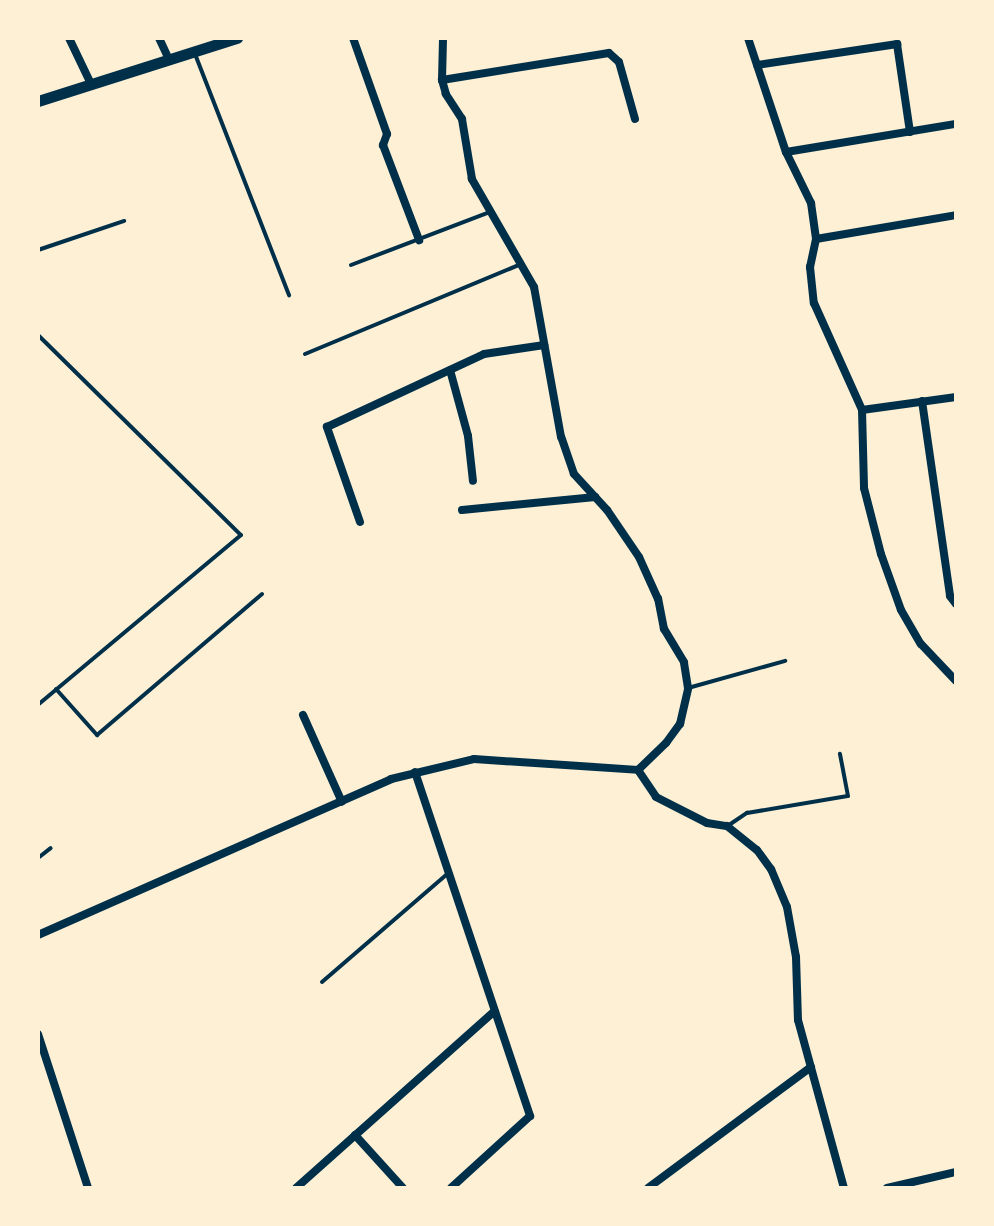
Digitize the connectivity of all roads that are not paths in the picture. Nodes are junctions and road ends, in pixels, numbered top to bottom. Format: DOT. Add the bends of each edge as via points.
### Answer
graph roads {
  1 [pos="69,38"];
  2 [pos="159,38"];
  3 [pos="237,38"];
  4 [pos="353,38"];
  5 [pos="443,38"];
  6 [pos="748,38"];
  7 [pos="195,51"];
  8 [pos="169,59"];
  9 [pos="757,65"];
  10 [pos="442,80"];
  11 [pos="91,84"];
  12 [pos="38,101"];
  13 [pos="635,119"];
  14 [pos="956,124"];
  15 [pos="910,132"];
  16 [pos="786,152"];
  17 [pos="490,212"];
  18 [pos="956,215"];
  19 [pos="124,221"];
  20 [pos="816,239"];
  21 [pos="419,240"];
  22 [pos="38,250"];
  23 [pos="521,264"];
  24 [pos="351,265"];
  25 [pos="289,295"];
  26 [pos="38,335"];
  27 [pos="544,345"];
  28 [pos="305,354"];
  29 [pos="450,370"];
  30 [pos="956,397"];
  31 [pos="922,401"];
  32 [pos="862,410"];
  33 [pos="473,481"];
  34 [pos="595,497"];
  35 [pos="462,510"];
  36 [pos="360,522"];
  37 [pos="262,594"];
  38 [pos="956,604"];
  39 [pos="785,661"];
  40 [pos="956,681"];
  41 [pos="688,688"];
  42 [pos="56,689"];
  43 [pos="38,705"];
  44 [pos="303,715"];
  45 [pos="840,754"];
  46 [pos="638,770"];
  47 [pos="415,772"];
  48 [pos="342,802"];
  49 [pos="727,826"];
  50 [pos="51,848"];
  51 [pos="38,858"];
  52 [pos="448,872"];
  53 [pos="38,935"];
  54 [pos="322,982"];
  55 [pos="495,1011"];
  56 [pos="38,1034"];
  57 [pos="811,1067"];
  58 [pos="355,1135"];
  59 [pos="956,1172"];
  60 [pos="88,1188"];
  61 [pos="296,1188"];
  62 [pos="403,1188"];
  63 [pos="451,1188"];
  64 [pos="648,1188"];
  65 [pos="844,1188"];
  66 [pos="887,1188"];
  1 -- 11 [label="street"];
  2 -- 8 [label="street"];
  3 -- 7 [label="street"];
  4 -- 21 [label="street" via="387,134 383,145"];
  5 -- 10 [label="street"];
  6 -- 9 [label="street"];
  7 -- 8 [label="street"];
  7 -- 25 [label="lane"];
  8 -- 11 [label="street"];
  9 -- 15 [label="street" via="897,44"];
  9 -- 16 [label="street"];
  10 -- 13 [label="street" via="609,53 619,62"];
  10 -- 17 [label="street" via="462,119 472,179"];
  11 -- 12 [label="street"];
  14 -- 15 [label="street"];
  15 -- 16 [label="street"];
  16 -- 20 [label="street" via="811,203"];
  17 -- 21 [label="lane"];
  17 -- 23 [label="street"];
  18 -- 20 [label="street"];
  19 -- 22 [label="lane"];
  20 -- 32 [label="street" via="810,267 814,303"];
  21 -- 24 [label="lane"];
  23 -- 27 [label="street" via="534,287"];
  23 -- 28 [label="lane"];
  26 -- 42 [label="lane" via="241,535"];
  27 -- 29 [label="street" via="484,354"];
  27 -- 34 [label="street" via="561,437 574,474"];
  29 -- 33 [label="street" via="468,436"];
  29 -- 36 [label="street" via="327,427"];
  30 -- 31 [label="street"];
  31 -- 32 [label="street"];
  31 -- 38 [label="street" via="950,596"];
  32 -- 40 [label="street" via="864,488 881,554 901,610 921,644"];
  34 -- 35 [label="street"];
  34 -- 41 [label="street" via="639,557 658,599 664,629 684,662"];
  37 -- 42 [label="lane" via="97,735"];
  39 -- 41 [label="lane"];
  41 -- 46 [label="street" via="680,724"];
  42 -- 43 [label="lane"];
  44 -- 48 [label="street"];
  45 -- 49 [label="lane" via="848,796 747,813"];
  46 -- 47 [label="street" via="474,759"];
  46 -- 49 [label="street" via="656,797 707,823"];
  47 -- 48 [label="street"];
  47 -- 52 [label="street"];
  48 -- 53 [label="street"];
  49 -- 57 [label="street" via="757,850 787,907 796,957 798,1020"];
  50 -- 51 [label="lane"];
  52 -- 54 [label="lane"];
  52 -- 55 [label="street"];
  55 -- 58 [label="street"];
  55 -- 63 [label="street" via="530,1116"];
  56 -- 60 [label="street"];
  57 -- 64 [label="street"];
  57 -- 65 [label="street"];
  58 -- 61 [label="street"];
  58 -- 62 [label="street"];
  59 -- 66 [label="street"];
}
